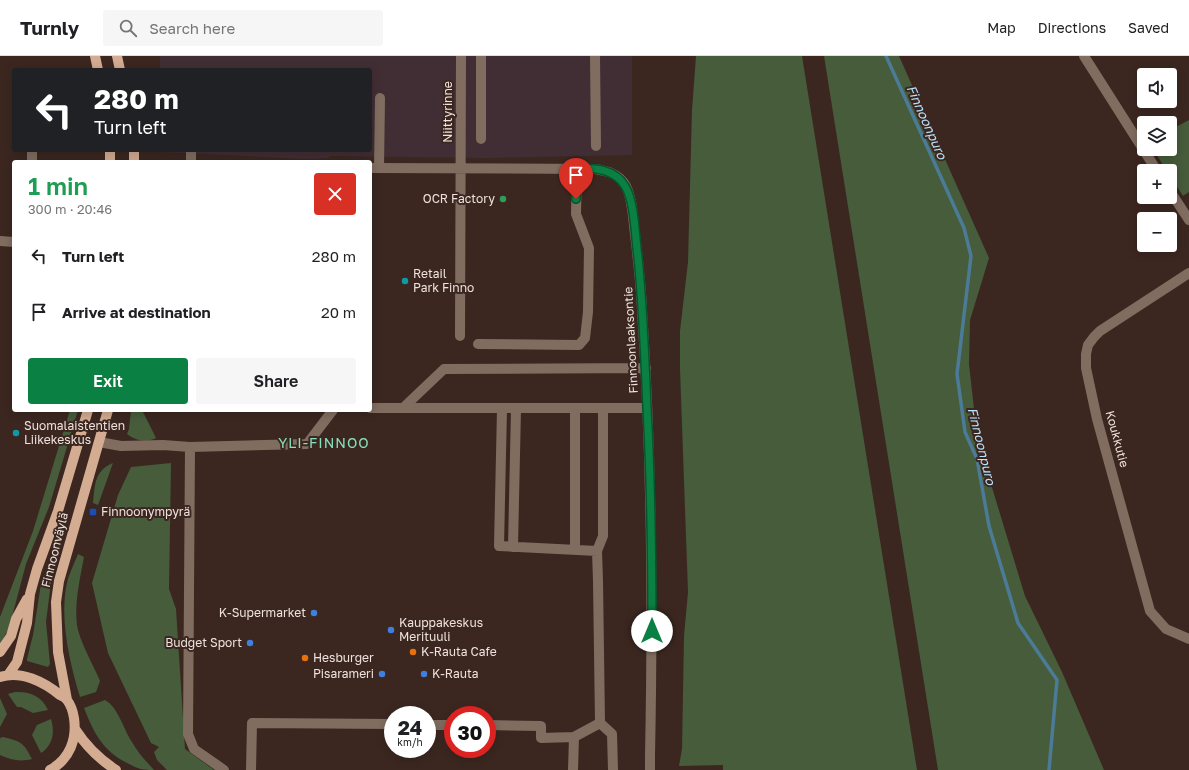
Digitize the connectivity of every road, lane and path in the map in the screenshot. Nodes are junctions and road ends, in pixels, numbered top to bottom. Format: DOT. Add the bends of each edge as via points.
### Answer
graph roads {
  1 [pos="95,56"];
  2 [pos="117,56"];
  3 [pos="461,56"];
  4 [pos="481,56"];
  5 [pos="595,56"];
  6 [pos="1084,56"];
  7 [pos="98,68"];
  8 [pos="120,68"];
  9 [pos="380,98"];
  10 [pos="480,139"];
  11 [pos="596,146"];
  12 [pos="1153,164"];
  13 [pos="374,168"];
  14 [pos="461,168"];
  15 [pos="577,168"];
  16 [pos="1177,202"];
  17 [pos="1189,220"];
  18 [pos="0,241"];
  19 [pos="12,242"];
  20 [pos="1189,273"];
  21 [pos="460,336"];
  22 [pos="478,344"];
  23 [pos="646,368"];
  24 [pos="372,408"];
  25 [pos="403,408"];
  26 [pos="516,408"];
  27 [pos="603,408"];
  28 [pos="648,408"];
  29 [pos="502,409"];
  30 [pos="575,409"];
  31 [pos="87,412"];
  32 [pos="107,412"];
  33 [pos="331,412"];
  34 [pos="99,442"];
  35 [pos="190,447"];
  36 [pos="513,546"];
  37 [pos="575,550"];
  38 [pos="597,551"];
  39 [pos="30,594"];
  40 [pos="1189,639"];
  41 [pos="0,652"];
  42 [pos="4,676"];
  43 [pos="67,700"];
  44 [pos="600,723"];
  45 [pos="384,724"];
  46 [pos="496,725"];
  47 [pos="75,728"];
  48 [pos="574,737"];
  49 [pos="53,770"];
  50 [pos="116,770"];
  51 [pos="224,770"];
  52 [pos="251,770"];
  53 [pos="573,770"];
  54 [pos="613,770"];
  55 [pos="649,770"];
  1 -- 7 [label="main road"];
  2 -- 8 [label="main road"];
  3 -- 14 [label="street, Niittyrinne"];
  4 -- 10 [label="street"];
  5 -- 11 [label="street"];
  6 -- 12 [label="street"];
  9 -- 13 [label="street"];
  13 -- 14 [label="street, Finnoonlaaksontie"];
  14 -- 15 [label="street, Finnoonlaaksontie"];
  14 -- 21 [label="street, Niittyrinne"];
  15 -- 22 [label="street" via="576,214 589,248 585,338 579,344"];
  15 -- 23 [label="street, Finnoonlaaksontie" via="613,173 625,185 629,196 641,285"];
  16 -- 17 [label="street"];
  18 -- 19 [label="street"];
  20 -- 40 [label="street, Koukkutie" via="1094,336 1088,345 1086,361 1097,419 1150,611 1166,630"];
  23 -- 25 [label="street" via="444,369"];
  23 -- 28 [label="street, Finnoonlaaksontie"];
  24 -- 25 [label="street"];
  25 -- 29 [label="street"];
  26 -- 29 [label="street"];
  26 -- 30 [label="street"];
  26 -- 36 [label="street"];
  27 -- 28 [label="street"];
  27 -- 30 [label="street"];
  27 -- 38 [label="street" via="603,536"];
  28 -- 55 [label="street, Finnoonlaaksontie" via="652,531"];
  29 -- 36 [label="street" via="499,546"];
  30 -- 37 [label="street"];
  31 -- 39 [label="main road, Finnoonväylä"];
  32 -- 34 [label="main road, Finnoonväylä"];
  33 -- 35 [label="street" via="307,444"];
  34 -- 35 [label="street" via="121,446"];
  34 -- 43 [label="main road, Finnoonväylä" via="58,588 58,652"];
  35 -- 51 [label="street" via="188,734 194,749"];
  36 -- 37 [label="street"];
  37 -- 38 [label="street"];
  38 -- 44 [label="street"];
  39 -- 41 [label="main road" via="16,619 11,636"];
  39 -- 42 [label="main road, Finnoonväylä" via="27,623 17,662"];
  42 -- 43 [label="main road" via="34,679"];
  43 -- 47 [label="main road, Finnoonväylä"];
  44 -- 48 [label="street"];
  44 -- 54 [label="street" via="612,734"];
  45 -- 52 [label="street" via="252,723"];
  46 -- 48 [label="street" via="541,726 541,738"];
  47 -- 49 [label="main road" via="70,750"];
  47 -- 50 [label="main road" via="85,743"];
  48 -- 53 [label="street"];
}
